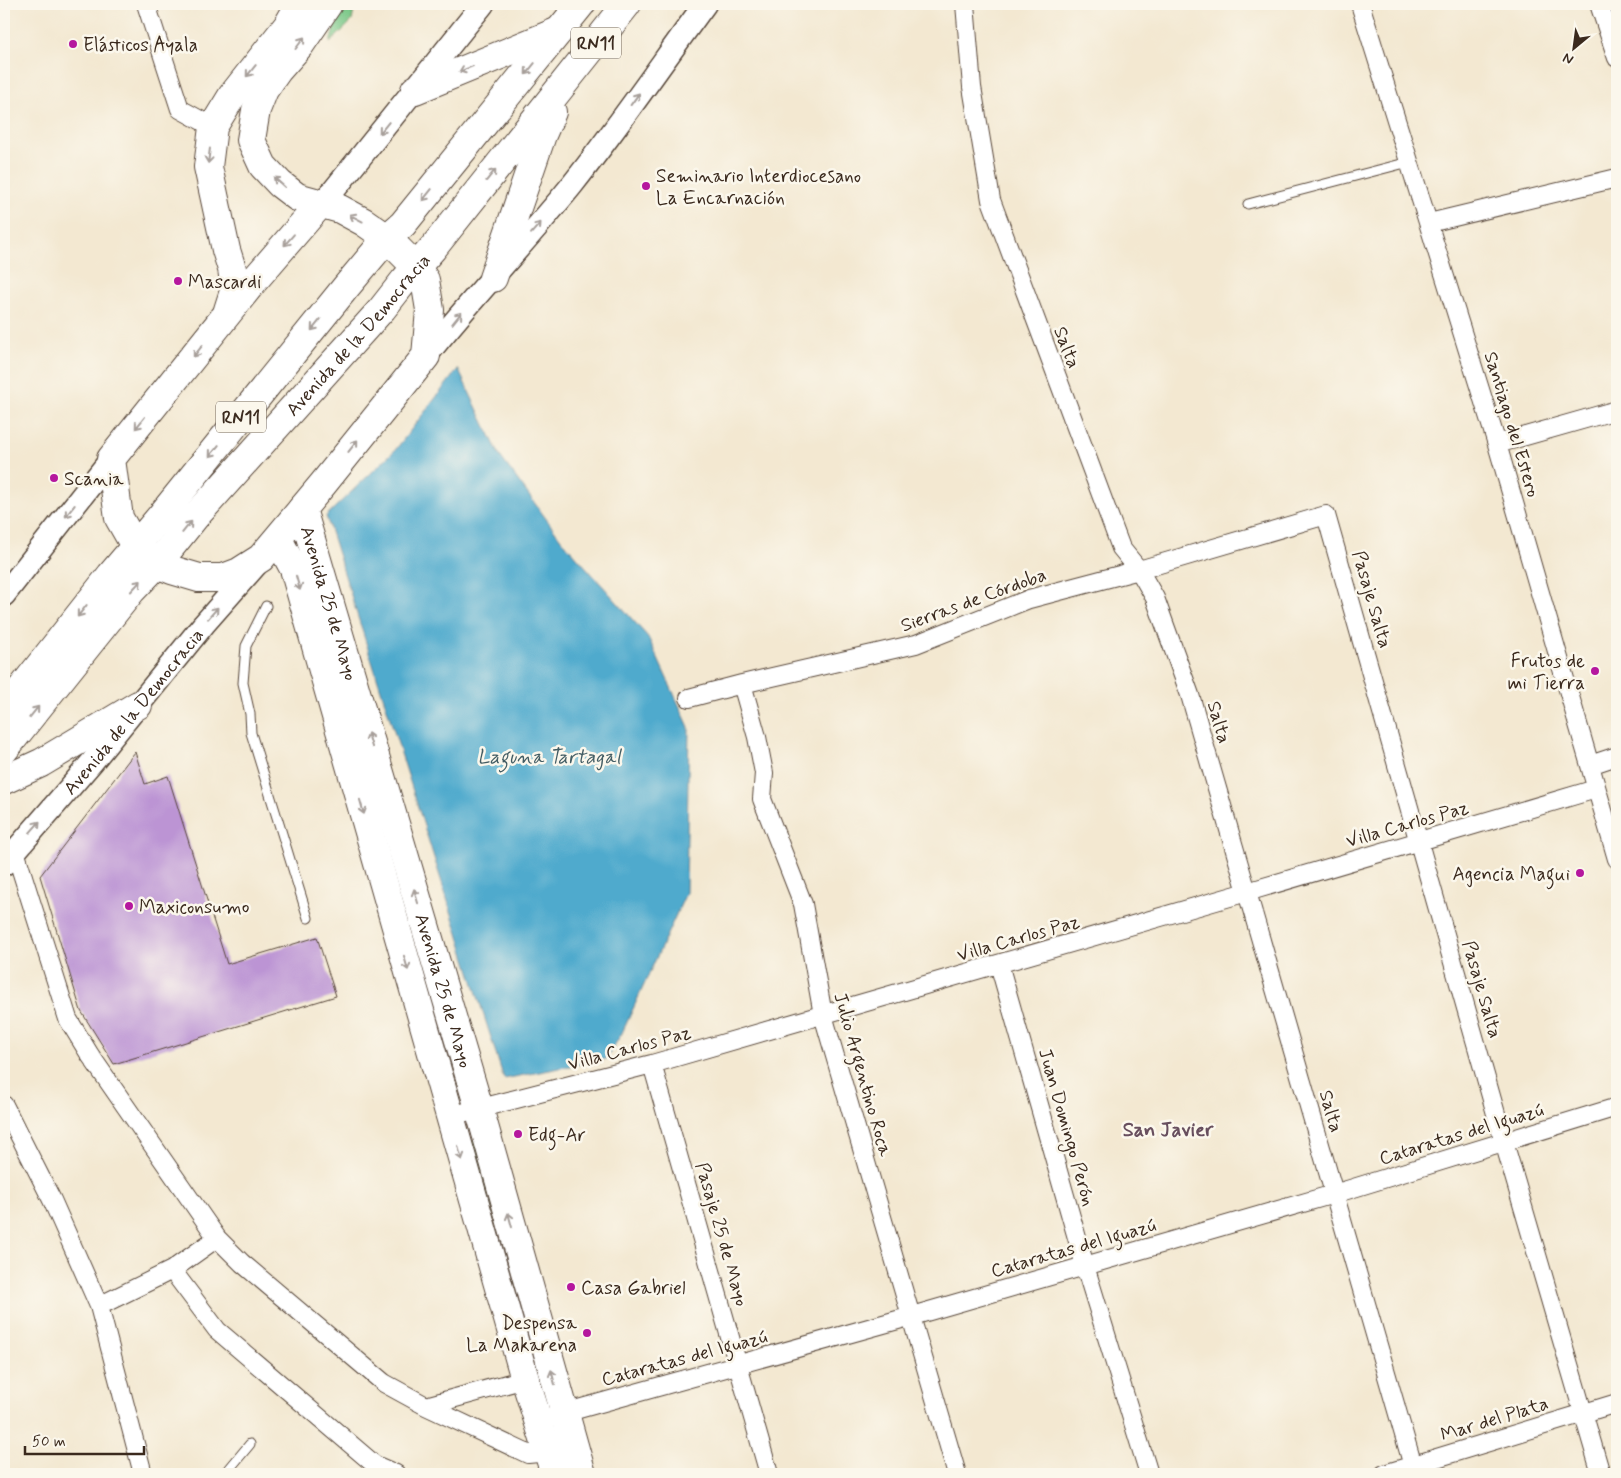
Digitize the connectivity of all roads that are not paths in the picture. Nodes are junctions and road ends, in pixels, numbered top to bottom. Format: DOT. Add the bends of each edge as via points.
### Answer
graph roads {
  1 [pos="146,4"];
  2 [pos="300,4"];
  3 [pos="328,4"];
  4 [pos="482,4"];
  5 [pos="581,4"];
  6 [pos="627,4"];
  7 [pos="705,4"];
  8 [pos="965,4"];
  9 [pos="1360,4"];
  10 [pos="1599,4"];
  11 [pos="560,31"];
  12 [pos="1617,58"];
  13 [pos="565,82"];
  14 [pos="415,90"];
  15 [pos="213,128"];
  16 [pos="1409,162"];
  17 [pos="1617,178"];
  18 [pos="321,203"];
  19 [pos="1248,204"];
  20 [pos="1429,223"];
  21 [pos="387,238"];
  22 [pos="416,267"];
  23 [pos="492,278"];
  24 [pos="226,314"];
  25 [pos="426,356"];
  26 [pos="1617,410"];
  27 [pos="1497,444"];
  28 [pos="111,460"];
  29 [pos="302,509"];
  30 [pos="1326,515"];
  31 [pos="135,546"];
  32 [pos="269,549"];
  33 [pos="157,564"];
  34 [pos="1139,570"];
  35 [pos="4,595"];
  36 [pos="266,606"];
  37 [pos="742,684"];
  38 [pos="689,698"];
  39 [pos="138,705"];
  40 [pos="4,710"];
  41 [pos="4,750"];
  42 [pos="1617,756"];
  43 [pos="1590,765"];
  44 [pos="4,780"];
  45 [pos="1596,789"];
  46 [pos="1420,842"];
  47 [pos="9,858"];
  48 [pos="1617,859"];
  49 [pos="1247,892"];
  50 [pos="308,918"];
  51 [pos="999,964"];
  52 [pos="823,1015"];
  53 [pos="652,1064"];
  54 [pos="4,1104"];
  55 [pos="1617,1106"];
  56 [pos="479,1108"];
  57 [pos="450,1116"];
  58 [pos="1504,1142"];
  59 [pos="1334,1194"];
  60 [pos="217,1238"];
  61 [pos="1085,1266"];
  62 [pos="172,1270"];
  63 [pos="99,1306"];
  64 [pos="912,1316"];
  65 [pos="739,1365"];
  66 [pos="525,1379"];
  67 [pos="1617,1404"];
  68 [pos="426,1406"];
  69 [pos="1582,1413"];
  70 [pos="551,1416"];
  71 [pos="250,1444"];
  72 [pos="552,1463"];
  73 [pos="1413,1466"];
  74 [pos="143,1474"];
  75 [pos="225,1474"];
  76 [pos="396,1474"];
  77 [pos="582,1474"];
  78 [pos="769,1474"];
  79 [pos="957,1474"];
  80 [pos="1149,1474"];
  81 [pos="1384,1474"];
  82 [pos="1601,1474"];
  1 -- 15 [label="street" via="180,109"];
  2 -- 15 [label="main road, one-way" via="288,25 232,96"];
  18 -- 3 [label="main road, one-way" via="297,197 280,184 263,166 251,140 256,110 264,90"];
  4 -- 14 [label="street"];
  5 -- 11 [label="main road, Avenida de la Democracia / RN11"];
  6 -- 13 [label="main road, Avenida de la Democracia / RN11"];
  23 -- 7 [label="street, one-way" via="574,182"];
  8 -- 34 [label="street, Salta" via="972,87 991,200 1121,548"];
  9 -- 16 [label="street, Santiago del Estero"];
  10 -- 12 [label="street"];
  11 -- 14 [label="main road, one-way"];
  11 -- 21 [label="main road, Avenida de la Democracia / RN11, one-way" via="403,224"];
  22 -- 13 [label="main road, Avenida de la Democracia / RN11, one-way"];
  13 -- 23 [label="main road" via="542,135"];
  14 -- 18 [label="street, one-way"];
  15 -- 24 [label="main road, one-way" via="208,167 235,288"];
  16 -- 19 [label="lane"];
  16 -- 20 [label="street, Santiago del Estero"];
  17 -- 20 [label="street"];
  21 -- 18 [label="main road, one-way" via="340,209"];
  18 -- 24 [label="main road, one-way"];
  20 -- 27 [label="street, Santiago del Estero"];
  21 -- 22 [label="main road"];
  21 -- 31 [label="main road, Avenida de la Democracia / RN11, one-way"];
  22 -- 25 [label="main road" via="425,280 430,310"];
  33 -- 22 [label="main road, Avenida de la Democracia / RN11, one-way"];
  25 -- 23 [label="street, one-way"];
  24 -- 28 [label="main road, one-way"];
  29 -- 25 [label="main road, one-way"];
  26 -- 27 [label="street"];
  27 -- 43 [label="street, Santiago del Estero"];
  28 -- 31 [label="main road" via="119,518"];
  28 -- 35 [label="street, one-way"];
  29 -- 32 [label="main road"];
  56 -- 29 [label="main road, Avenida 25 de Mayo, one-way"];
  30 -- 34 [label="street, Sierras de Córdoba"];
  30 -- 46 [label="street, Pasaje Salta"];
  31 -- 33 [label="main road"];
  31 -- 40 [label="main road, Avenida de la Democracia / RN11, one-way"];
  32 -- 33 [label="main road" via="239,572 223,578 199,578"];
  39 -- 32 [label="street, Avenida de la Democracia, one-way"];
  32 -- 57 [label="main road, Avenida 25 de Mayo, one-way" via="294,569"];
  41 -- 33 [label="main road, Avenida de la Democracia / RN11, one-way" via="132,590"];
  34 -- 37 [label="street, Sierras de Córdoba" via="1029,599 916,644"];
  34 -- 49 [label="street, Salta" via="1155,598 1190,695"];
  36 -- 50 [label="lane" via="246,646 243,683 251,733"];
  37 -- 38 [label="street, Sierras de Córdoba"];
  37 -- 52 [label="street, Julio Argentino Roca" via="764,773 762,799 803,904"];
  39 -- 44 [label="main road"];
  47 -- 39 [label="street, Avenida de la Democracia, one-way"];
  42 -- 43 [label="street"];
  43 -- 45 [label="street, Santiago del Estero"];
  45 -- 46 [label="street, Villa Carlos Paz"];
  45 -- 48 [label="street, Santiago del Estero"];
  46 -- 49 [label="street, Villa Carlos Paz"];
  46 -- 58 [label="street, Pasaje Salta"];
  47 -- 60 [label="street" via="68,1019"];
  49 -- 51 [label="street, Villa Carlos Paz"];
  49 -- 59 [label="street, Salta"];
  51 -- 52 [label="street, Villa Carlos Paz"];
  51 -- 61 [label="street, Juan Domingo Perón"];
  52 -- 53 [label="street, Villa Carlos Paz"];
  52 -- 64 [label="street, Julio Argentino Roca"];
  53 -- 56 [label="street, Villa Carlos Paz"];
  53 -- 65 [label="street, Pasaje 25 de Mayo"];
  54 -- 63 [label="street" via="52,1200"];
  55 -- 58 [label="street, Cataratas del Iguazú"];
  56 -- 57 [label="street, Villa Carlos Paz"];
  70 -- 56 [label="main road, Avenida 25 de Mayo, one-way"];
  57 -- 66 [label="main road, Avenida 25 de Mayo, one-way"];
  58 -- 59 [label="street, Cataratas del Iguazú"];
  58 -- 69 [label="street, Pasaje Salta"];
  59 -- 61 [label="street, Cataratas del Iguazú"];
  59 -- 73 [label="street, Salta"];
  60 -- 62 [label="street"];
  60 -- 68 [label="street" via="384,1383"];
  61 -- 64 [label="street, Cataratas del Iguazú"];
  61 -- 80 [label="street, Juan Domingo Perón"];
  62 -- 63 [label="street"];
  62 -- 76 [label="street" via="217,1330 376,1464"];
  63 -- 74 [label="street"];
  64 -- 65 [label="street, Cataratas del Iguazú"];
  64 -- 79 [label="street, Julio Argentino Roca"];
  65 -- 70 [label="street, Cataratas del Iguazú"];
  65 -- 78 [label="street, Pasaje 25 de Mayo"];
  66 -- 68 [label="street"];
  66 -- 70 [label="main road, Avenida 25 de Mayo"];
  67 -- 69 [label="street, Mar del Plata"];
  68 -- 72 [label="street"];
  69 -- 73 [label="street, Mar del Plata"];
  69 -- 82 [label="street, Pasaje Salta"];
  70 -- 72 [label="main road, Avenida 25 de Mayo"];
  70 -- 77 [label="main road, Avenida 25 de Mayo"];
  71 -- 75 [label="lane"];
  73 -- 81 [label="street, Mar del Plata"];
}
